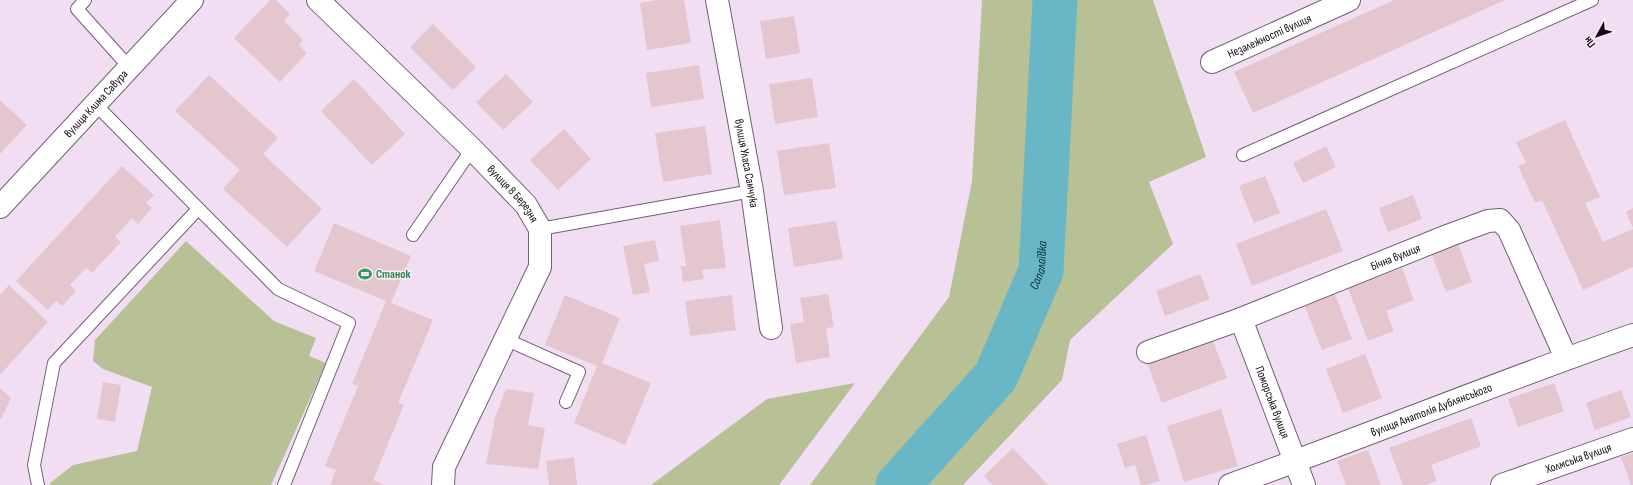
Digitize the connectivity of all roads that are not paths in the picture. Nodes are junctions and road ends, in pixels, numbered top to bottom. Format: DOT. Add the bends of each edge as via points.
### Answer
graph roads {
  1 [pos="85,0"];
  2 [pos="192,0"];
  3 [pos="318,0"];
  4 [pos="717,0"];
  5 [pos="1349,0"];
  6 [pos="1592,0"];
  7 [pos="1212,62"];
  8 [pos="130,68"];
  9 [pos="95,104"];
  10 [pos="472,149"];
  11 [pos="1243,155"];
  12 [pos="752,191"];
  13 [pos="0,207"];
  14 [pos="198,209"];
  15 [pos="540,230"];
  16 [pos="413,235"];
  17 [pos="1241,319"];
  18 [pos="771,328"];
  19 [pos="1633,334"];
  20 [pos="505,339"];
  21 [pos="1148,352"];
  22 [pos="1566,358"];
  23 [pos="566,402"];
  24 [pos="1633,439"];
  25 [pos="1295,462"];
  26 [pos="38,485"];
  27 [pos="284,485"];
  28 [pos="443,485"];
  29 [pos="1230,485"];
  30 [pos="1304,485"];
  31 [pos="1502,485"];
  1 -- 8 [label="lane" via="77,9"];
  2 -- 8 [label="street, вулиця Клима Савура"];
  3 -- 10 [label="street, вулиця 8 Березня"];
  4 -- 12 [label="street, вулиця Уласа Самчука"];
  5 -- 7 [label="street, Незалежності вулиця"];
  6 -- 11 [label="lane"];
  8 -- 9 [label="street, вулиця Клима Савура"];
  9 -- 13 [label="street, вулиця Клима Савура"];
  9 -- 14 [label="lane"];
  10 -- 15 [label="street, вулиця 8 Березня" via="526,205"];
  10 -- 16 [label="lane"];
  12 -- 15 [label="lane"];
  12 -- 18 [label="street, вулиця Уласа Самчука"];
  14 -- 26 [label="lane" via="54,363 34,465"];
  14 -- 27 [label="lane" via="278,289 349,323"];
  15 -- 20 [label="street, вулиця 8 Березня" via="540,267"];
  17 -- 21 [label="street, Бічна вулиця"];
  17 -- 22 [label="street, Бічна вулиця" via="1450,235 1500,220 1509,230"];
  17 -- 25 [label="street, Поморська вулиця"];
  19 -- 22 [label="street, вулиця Анатолія Дублянського"];
  20 -- 23 [label="lane" via="579,372"];
  20 -- 28 [label="street, вулиця 8 Березня" via="444,467"];
  22 -- 25 [label="street, вулиця Анатолія Дублянського"];
  24 -- 31 [label="street, Холмська вулиця"];
  25 -- 29 [label="street, вулиця Анатолія Дублянського"];
  25 -- 30 [label="street, Поморська вулиця"];
}
